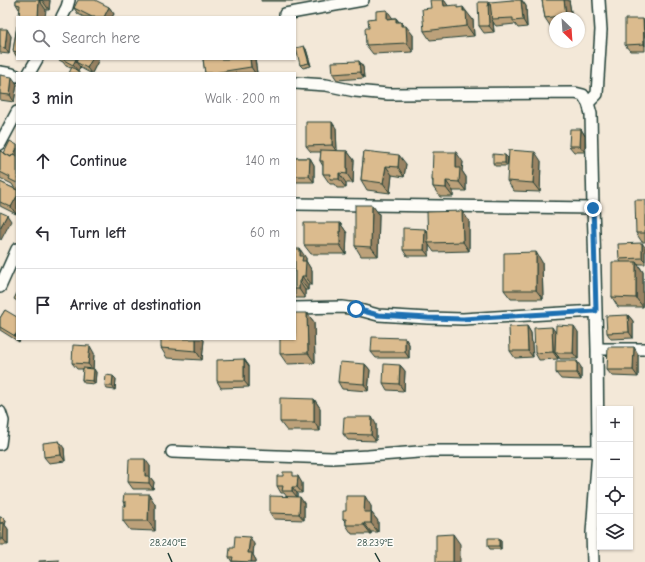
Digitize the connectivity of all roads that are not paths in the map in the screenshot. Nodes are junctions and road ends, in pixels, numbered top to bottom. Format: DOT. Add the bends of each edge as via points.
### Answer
graph roads {
  1 [pos="68,0"];
  2 [pos="363,0"];
  3 [pos="599,0"];
  4 [pos="284,14"];
  5 [pos="62,16"];
  6 [pos="36,60"];
  7 [pos="0,72"];
  8 [pos="30,72"];
  9 [pos="16,76"];
  10 [pos="296,83"];
  11 [pos="588,103"];
  12 [pos="16,114"];
  13 [pos="0,144"];
  14 [pos="296,204"];
  15 [pos="593,208"];
  16 [pos="16,251"];
  17 [pos="0,287"];
  18 [pos="296,308"];
  19 [pos="596,311"];
  20 [pos="597,349"];
  21 [pos="645,349"];
  22 [pos="0,412"];
  23 [pos="598,442"];
  24 [pos="0,444"];
  25 [pos="597,451"];
  26 [pos="172,452"];
  27 [pos="597,465"];
  28 [pos="593,562"];
  1 -- 5 [label="street"];
  2 -- 4 [label="street"];
  3 -- 11 [label="street" via="601,30 597,94"];
  6 -- 8 [label="street"];
  7 -- 9 [label="street"];
  10 -- 11 [label="street" via="388,94 575,93 583,94"];
  11 -- 15 [label="street" via="591,114"];
  12 -- 13 [label="street"];
  14 -- 15 [label="street"];
  15 -- 19 [label="street"];
  16 -- 17 [label="street"];
  18 -- 19 [label="street" via="342,307 378,315 463,319"];
  19 -- 20 [label="street"];
  20 -- 21 [label="street"];
  20 -- 23 [label="street"];
  22 -- 24 [label="street" via="3,421"];
  25 -- 26 [label="street" via="431,451 332,458"];
  27 -- 28 [label="street" via="592,533"];
}
